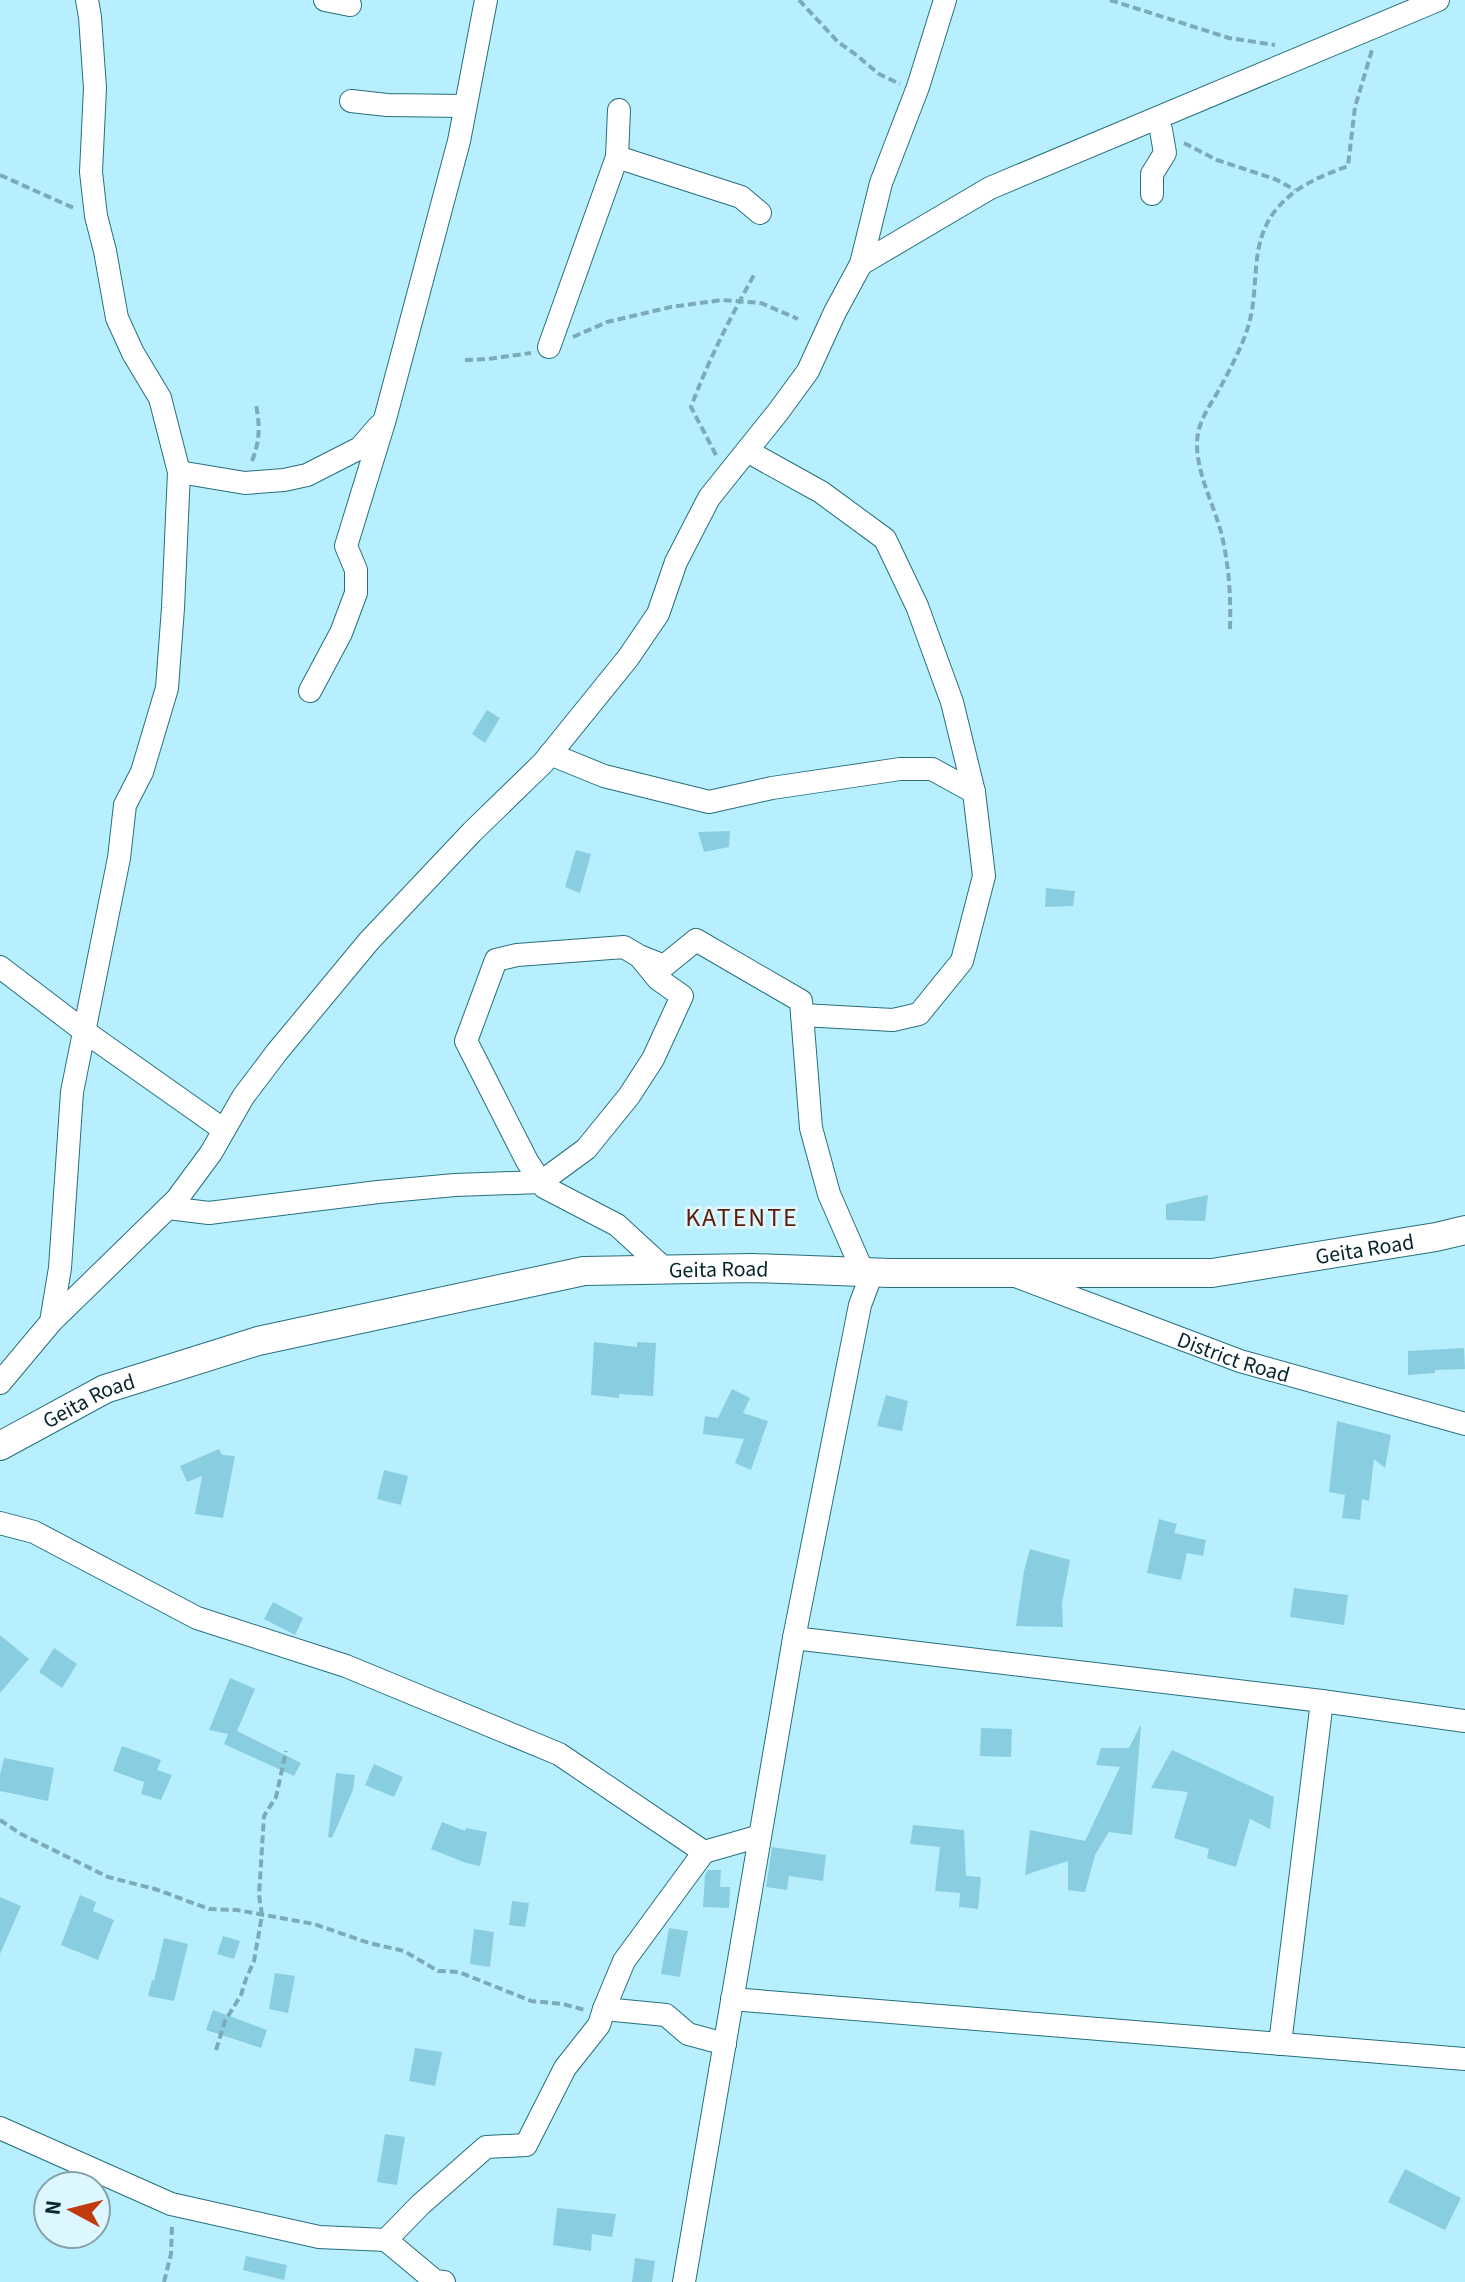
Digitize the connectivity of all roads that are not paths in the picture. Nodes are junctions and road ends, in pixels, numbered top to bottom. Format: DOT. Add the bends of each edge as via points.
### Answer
graph roads {
  1 [pos="87,0"];
  2 [pos="325,0"];
  3 [pos="486,0"];
  4 [pos="945,0"];
  5 [pos="1438,0"];
  6 [pos="350,5"];
  7 [pos="351,101"];
  8 [pos="464,106"];
  9 [pos="619,110"];
  10 [pos="1161,130"];
  11 [pos="617,157"];
  12 [pos="1152,194"];
  13 [pos="760,213"];
  14 [pos="861,264"];
  15 [pos="549,347"];
  16 [pos="385,419"];
  17 [pos="747,451"];
  18 [pos="179,472"];
  19 [pos="310,691"];
  20 [pos="550,754"];
  21 [pos="974,792"];
  22 [pos="639,956"];
  23 [pos="0,967"];
  24 [pos="802,1015"];
  25 [pos="84,1031"];
  26 [pos="224,1130"];
  27 [pos="541,1182"];
  28 [pos="168,1208"];
  29 [pos="1465,1230"];
  30 [pos="666,1270"];
  31 [pos="867,1273"];
  32 [pos="1007,1273"];
  33 [pos="51,1322"];
  34 [pos="0,1383"];
  35 [pos="1465,1424"];
  36 [pos="0,1446"];
  37 [pos="0,1523"];
  38 [pos="794,1638"];
  39 [pos="1322,1701"];
  40 [pos="1465,1721"];
  41 [pos="760,1836"];
  42 [pos="704,1852"];
  43 [pos="732,1999"];
  44 [pos="604,2009"];
  45 [pos="725,2044"];
  46 [pos="1280,2044"];
  47 [pos="1465,2059"];
  48 [pos="0,2128"];
  49 [pos="386,2240"];
  50 [pos="444,2282"];
  51 [pos="684,2282"];
  1 -- 18 [label="street" via="95,88 91,172 96,216 117,318 160,398"];
  2 -- 6 [label="street"];
  3 -- 8 [label="street"];
  4 -- 14 [label="street" via="881,183"];
  5 -- 14 [label="street" via="990,188"];
  7 -- 8 [label="street"];
  8 -- 16 [label="street"];
  9 -- 11 [label="street"];
  10 -- 12 [label="street" via="1165,153 1152,174"];
  11 -- 13 [label="street" via="741,197"];
  11 -- 15 [label="street"];
  14 -- 17 [label="street" via="808,371"];
  16 -- 18 [label="street" via="360,448 307,475 245,483"];
  16 -- 19 [label="street" via="346,546 356,570 356,593"];
  17 -- 20 [label="street" via="709,498 676,562 658,614"];
  17 -- 21 [label="street" via="821,492 885,539 917,606 952,702"];
  18 -- 25 [label="street" via="167,688 142,772 125,805"];
  20 -- 21 [label="street" via="604,776 709,802 900,769 932,769"];
  20 -- 26 [label="street" via="369,941 277,1052"];
  21 -- 24 [label="street" via="984,876 962,961 919,1014 893,1020"];
  22 -- 24 [label="street" via="664,966 696,940 801,1001"];
  22 -- 27 [label="street" via="682,996 629,1096 586,1149"];
  22 -- 27 [label="street" via="624,947 496,960 466,1041"];
  23 -- 25 [label="street"];
  24 -- 31 [label="street" via="811,1128 829,1194"];
  25 -- 26 [label="street"];
  25 -- 33 [label="street" via="72,1092 60,1268"];
  26 -- 28 [label="street"];
  27 -- 28 [label="street" via="378,1192 209,1213"];
  27 -- 30 [label="street" via="617,1225"];
  28 -- 33 [label="street"];
  29 -- 32 [label="main road, Geita Road" via="1212,1273"];
  30 -- 31 [label="main road, Geita Road"];
  30 -- 36 [label="main road, Geita Road" via="584,1271 258,1341 105,1389"];
  31 -- 32 [label="main road, Geita Road"];
  31 -- 38 [label="street"];
  32 -- 35 [label="street, District Road" via="1240,1361"];
  33 -- 34 [label="street"];
  37 -- 42 [label="street" via="34,1532 197,1618 346,1666 559,1754"];
  38 -- 39 [label="street"];
  38 -- 41 [label="street"];
  39 -- 40 [label="street"];
  39 -- 46 [label="street"];
  41 -- 42 [label="street"];
  41 -- 43 [label="street"];
  42 -- 44 [label="street" via="624,1961"];
  43 -- 45 [label="street"];
  43 -- 46 [label="street"];
  44 -- 45 [label="street" via="666,2015 688,2034"];
  44 -- 49 [label="street" via="599,2025 565,2068 526,2145 486,2147"];
  45 -- 51 [label="street"];
  46 -- 47 [label="street"];
  48 -- 49 [label="street" via="171,2204 319,2237"];
  49 -- 50 [label="street" via="435,2281"];
}
